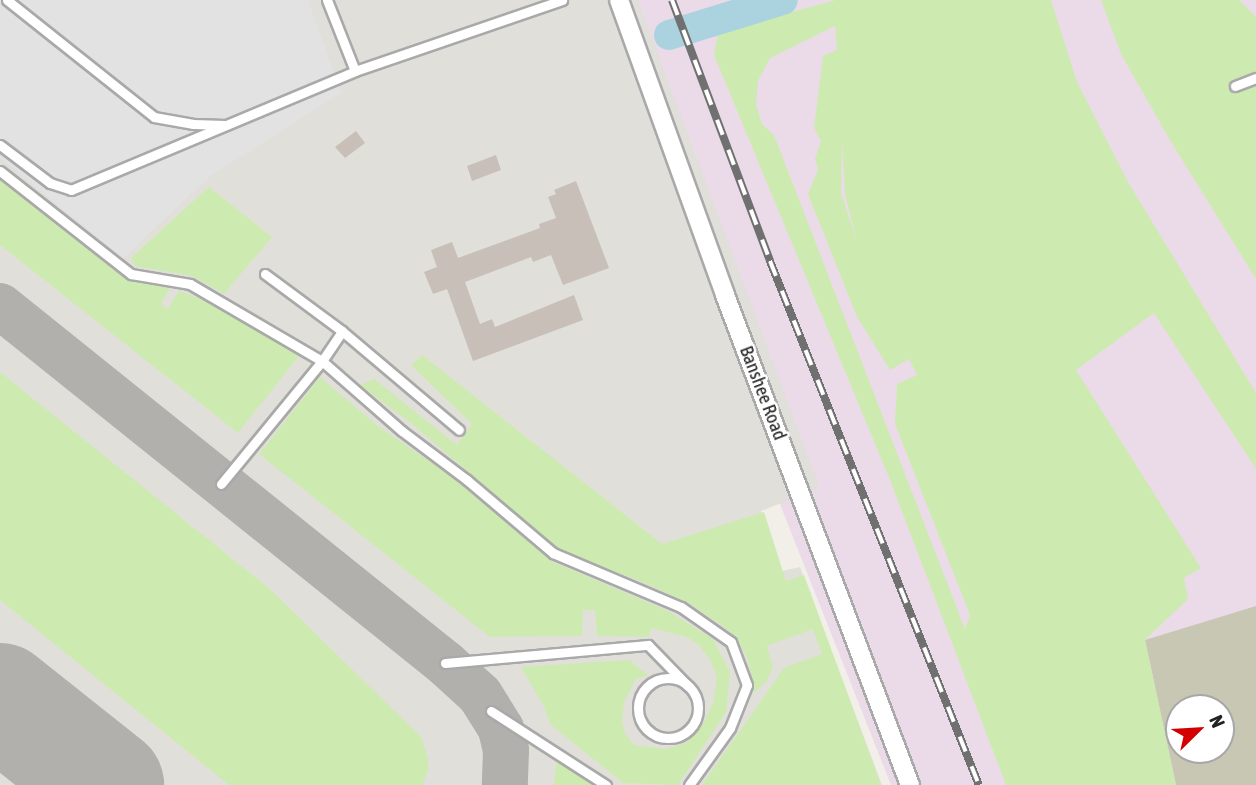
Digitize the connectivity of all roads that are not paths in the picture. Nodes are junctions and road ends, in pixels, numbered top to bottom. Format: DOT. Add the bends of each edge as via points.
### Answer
graph roads {
  1 [pos="7,0"];
  2 [pos="327,0"];
  3 [pos="562,0"];
  4 [pos="619,0"];
  5 [pos="355,71"];
  6 [pos="1256,78"];
  7 [pos="1236,86"];
  8 [pos="230,125"];
  9 [pos="0,145"];
  10 [pos="0,171"];
  11 [pos="265,274"];
  12 [pos="342,331"];
  13 [pos="322,361"];
  14 [pos="459,430"];
  15 [pos="221,484"];
  16 [pos="445,663"];
  17 [pos="688,686"];
  18 [pos="491,711"];
  19 [pos="607,785"];
  20 [pos="689,785"];
  21 [pos="910,785"];
  1 -- 8 [label="lane" via="154,117"];
  2 -- 5 [label="lane"];
  3 -- 5 [label="lane"];
  4 -- 21 [label="street, Banshee Road"];
  5 -- 8 [label="lane"];
  6 -- 7 [label="lane"];
  8 -- 9 [label="lane" via="71,190 50,183"];
  10 -- 13 [label="lane" via="131,274 190,284"];
  11 -- 12 [label="lane"];
  12 -- 13 [label="lane"];
  12 -- 14 [label="lane"];
  13 -- 15 [label="lane"];
  13 -- 20 [label="lane" via="553,553 681,607 731,642 747,685 730,728"];
  16 -- 17 [label="lane" via="648,645"];
  17 -- 17 [label="lane" via="697,703 694,723 679,736 650,732 638,707 645,689 670,678"];
  18 -- 19 [label="lane"];
}
